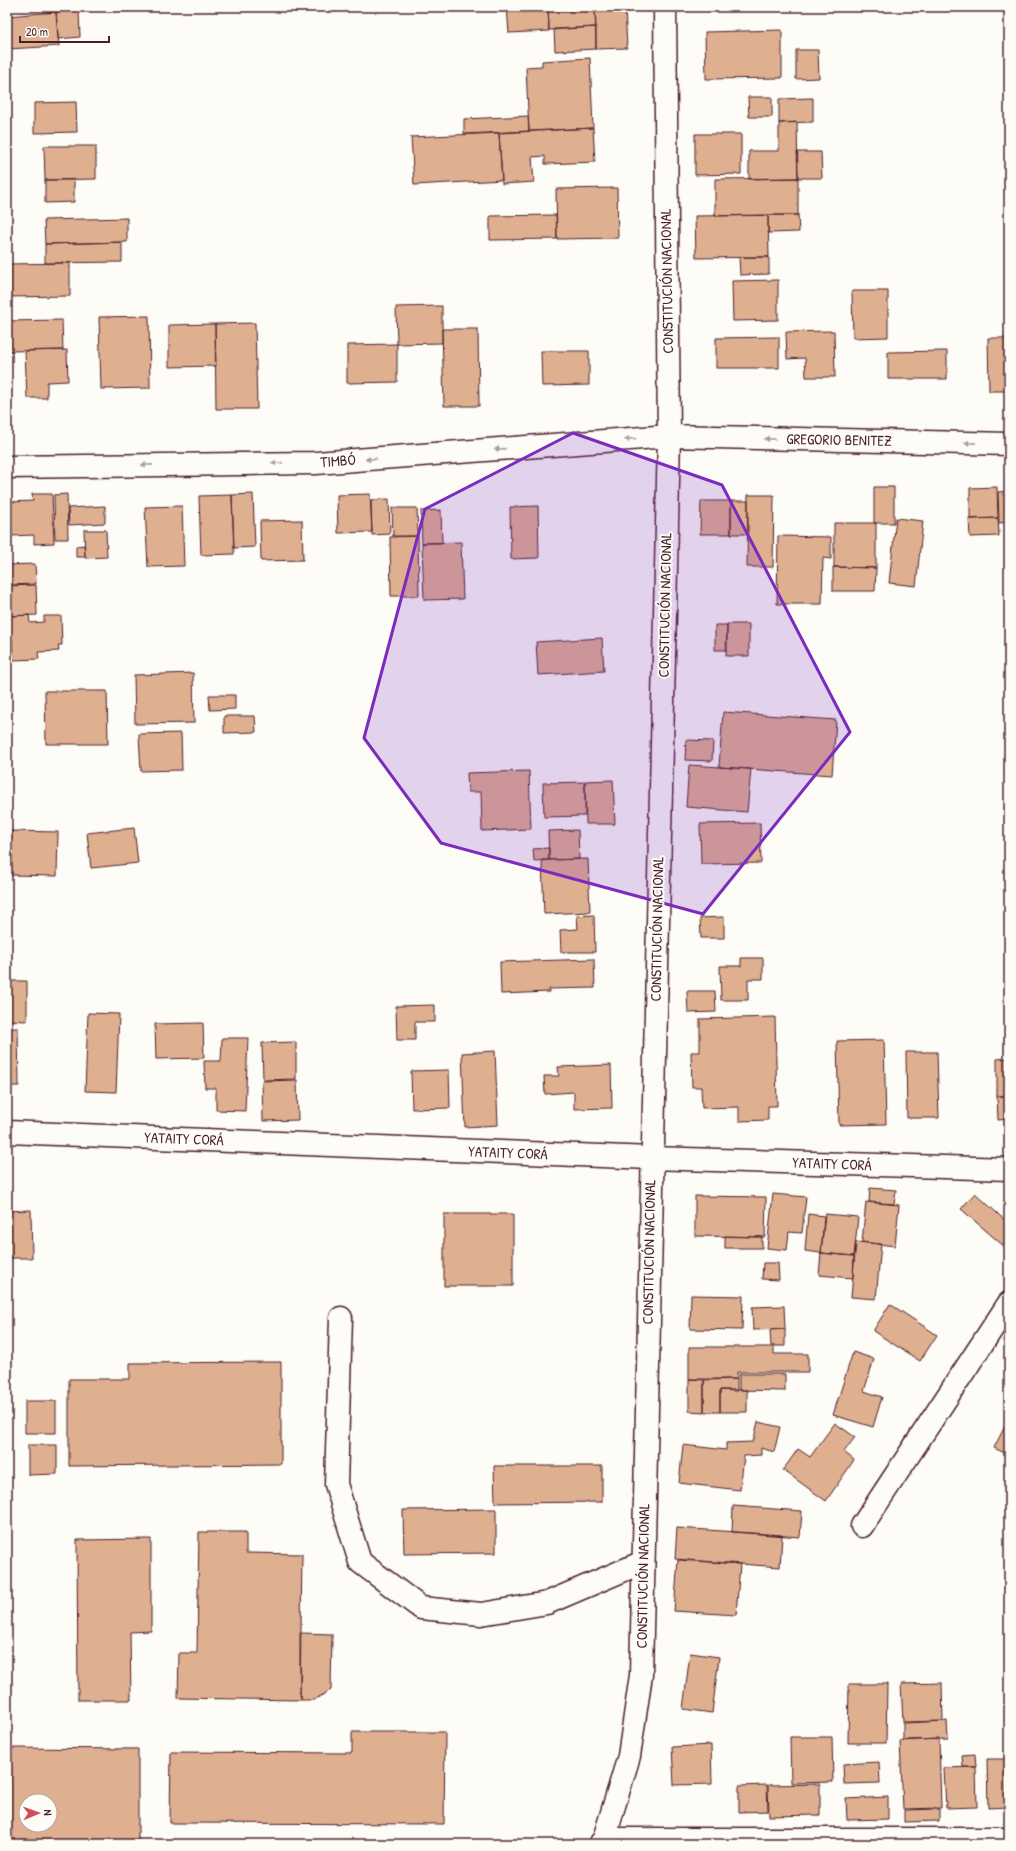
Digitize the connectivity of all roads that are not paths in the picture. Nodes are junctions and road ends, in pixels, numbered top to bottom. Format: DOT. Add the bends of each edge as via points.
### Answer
graph roads {
  1 [pos="665,7"];
  2 [pos="669,436"];
  3 [pos="1009,444"];
  4 [pos="7,467"];
  5 [pos="7,1132"];
  6 [pos="651,1158"];
  7 [pos="1009,1169"];
  8 [pos="1009,1303"];
  9 [pos="341,1318"];
  10 [pos="862,1526"];
  11 [pos="643,1562"];
  12 [pos="1009,1839"];
  13 [pos="602,1841"];
  14 [pos="830,1841"];
  1 -- 2 [label="street, CONSTITUCIÓN NACIONAL"];
  3 -- 2 [label="street, GREGORIO BENITEZ, one-way"];
  2 -- 4 [label="street, TIMBÓ, one-way" via="316,463"];
  2 -- 6 [label="street, CONSTITUCIÓN NACIONAL"];
  5 -- 6 [label="street, YATAITY CORÁ"];
  6 -- 7 [label="street, YATAITY CORÁ"];
  6 -- 11 [label="street, CONSTITUCIÓN NACIONAL"];
  8 -- 10 [label="street"];
  9 -- 11 [label="street" via="336,1484 360,1562 421,1608 481,1614 547,1603"];
  11 -- 13 [label="street, CONSTITUCIÓN NACIONAL" via="641,1675 629,1756"];
  12 -- 14 [label="street"];
  13 -- 14 [label="street"];
}
